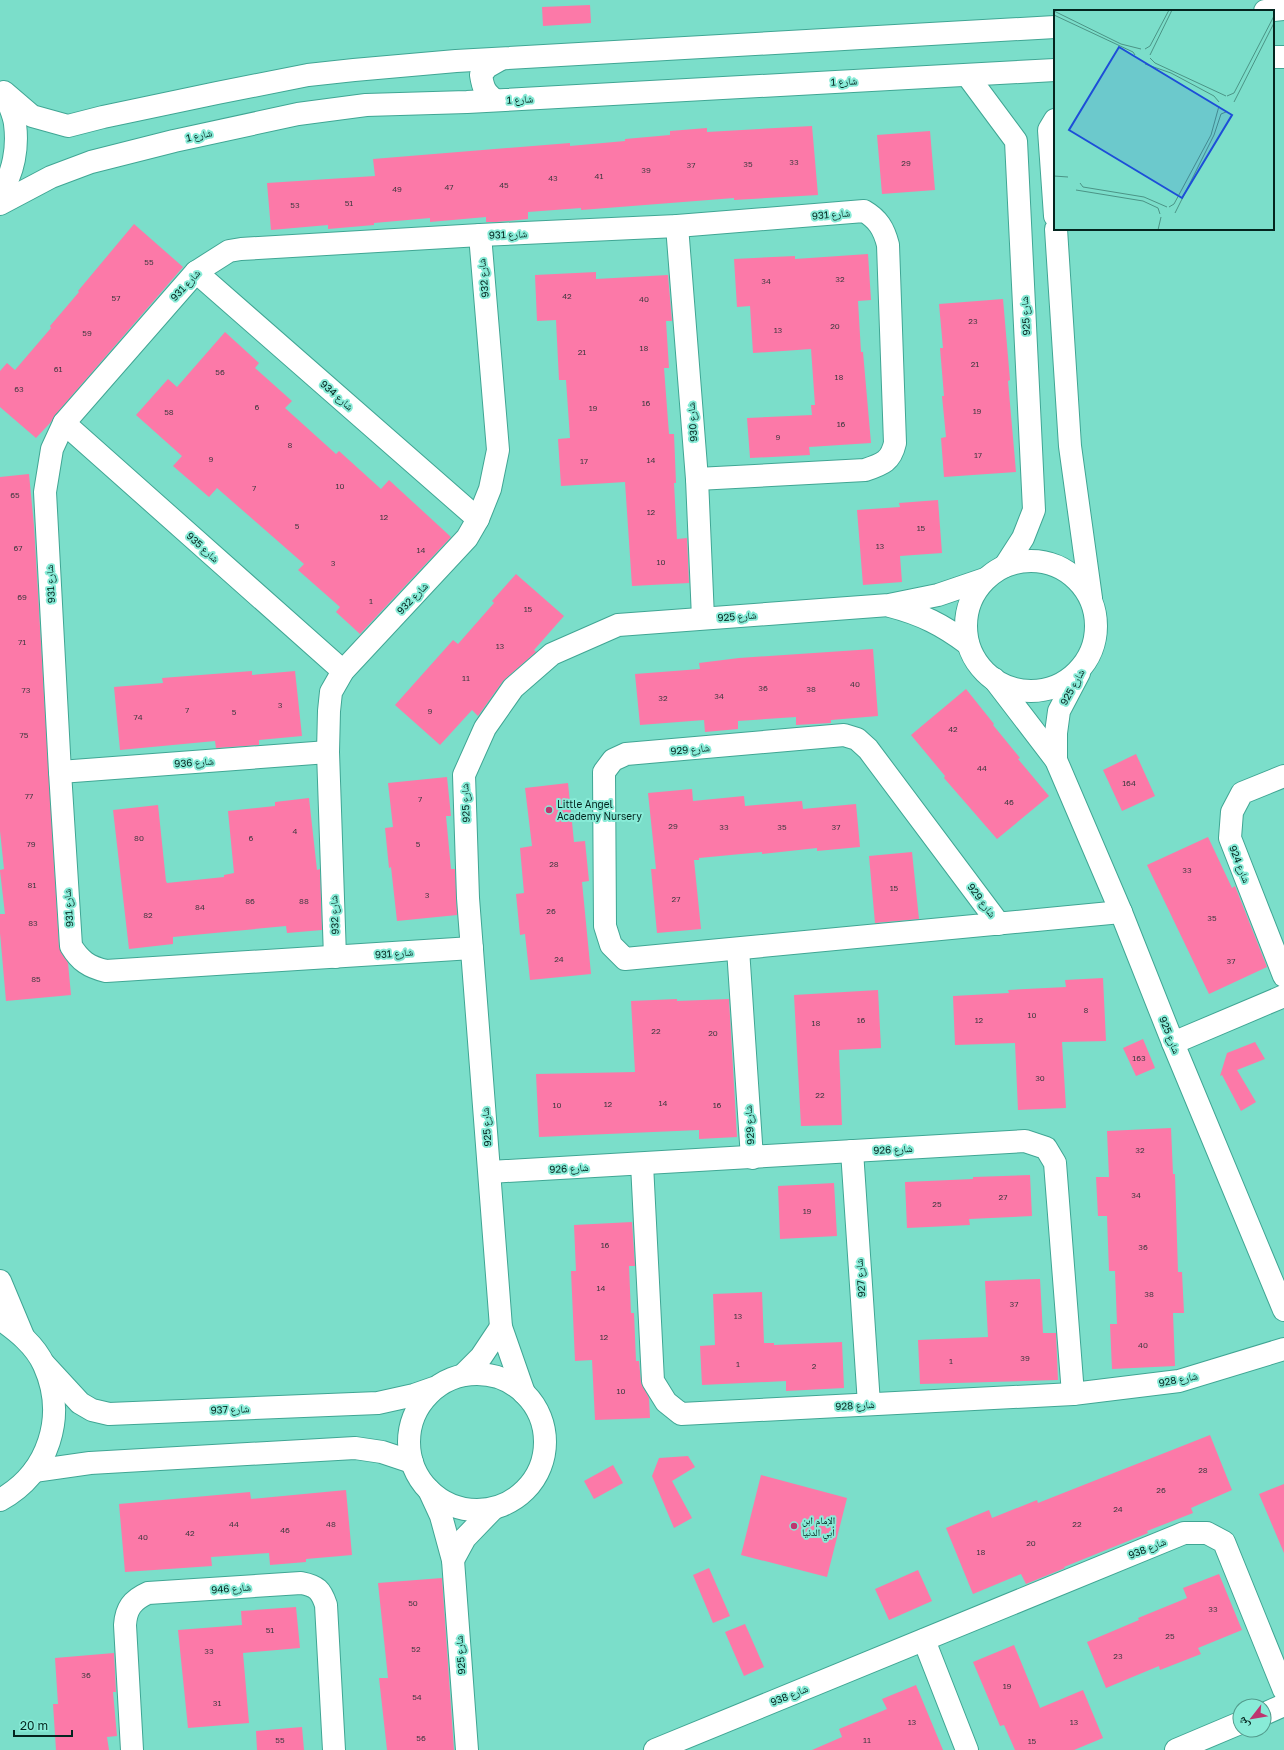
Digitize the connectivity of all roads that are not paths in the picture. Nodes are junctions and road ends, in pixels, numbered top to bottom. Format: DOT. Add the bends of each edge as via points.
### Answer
graph roads {
  1 [pos="1284,9"];
  2 [pos="1274,10"];
  3 [pos="1054,27"];
  4 [pos="501,59"];
  5 [pos="1054,70"];
  6 [pos="968,75"];
  7 [pos="2,89"];
  8 [pos="496,100"];
  9 [pos="1054,122"];
  10 [pos="0,193"];
  11 [pos="1054,199"];
  12 [pos="0,204"];
  13 [pos="677,226"];
  14 [pos="1056,230"];
  15 [pos="480,235"];
  16 [pos="196,272"];
  17 [pos="64,423"];
  18 [pos="697,479"];
  19 [pos="478,519"];
  20 [pos="1005,566"];
  21 [pos="985,579"];
  22 [pos="1091,601"];
  23 [pos="889,606"];
  24 [pos="703,618"];
  25 [pos="968,644"];
  26 [pos="1086,661"];
  27 [pos="343,671"];
  28 [pos="994,679"];
  29 [pos="328,752"];
  30 [pos="1056,760"];
  31 [pos="60,772"];
  32 [pos="1284,776"];
  33 [pos="1121,912"];
  34 [pos="999,924"];
  35 [pos="472,948"];
  36 [pos="738,949"];
  37 [pos="335,957"];
  38 [pos="1284,976"];
  39 [pos="1284,996"];
  40 [pos="1173,1043"];
  41 [pos="852,1151"];
  42 [pos="752,1158"];
  43 [pos="642,1164"];
  44 [pos="490,1172"];
  45 [pos="0,1281"];
  46 [pos="1284,1310"];
  47 [pos="0,1319"];
  48 [pos="501,1326"];
  49 [pos="23,1336"];
  50 [pos="1284,1350"];
  51 [pos="44,1364"];
  52 [pos="464,1375"];
  53 [pos="434,1388"];
  54 [pos="524,1393"];
  55 [pos="1073,1394"];
  56 [pos="869,1404"];
  57 [pos="412,1462"];
  58 [pos="34,1472"];
  59 [pos="429,1490"];
  60 [pos="0,1500"];
  61 [pos="493,1508"];
  62 [pos="453,1560"];
  63 [pos="924,1640"];
  64 [pos="1284,1690"];
  65 [pos="1284,1705"];
  66 [pos="1272,1710"];
  67 [pos="1232,1727"];
  68 [pos="132,1750"];
  69 [pos="334,1750"];
  70 [pos="467,1750"];
  71 [pos="655,1750"];
  72 [pos="967,1750"];
  73 [pos="1176,1750"];
  1 -- 2 [label="street"];
  3 -- 4 [label="street"];
  4 -- 7 [label="street" via="362,69 308,76 68,126 32,116"];
  4 -- 8 [label="street" via="487,67 482,76 487,94"];
  5 -- 6 [label="street, شارع 1"];
  6 -- 8 [label="street, شارع 1"];
  6 -- 20 [label="street, شارع 925" via="1016,141 1034,510 1023,538"];
  7 -- 10 [label="street" via="15,122 16,154 6,185"];
  8 -- 12 [label="street, شارع 1" via="366,105 298,114 91,162 51,177"];
  9 -- 11 [label="street" via="1050,130"];
  13 -- 15 [label="street, شارع 931"];
  13 -- 18 [label="street, شارع 930"];
  13 -- 18 [label="street, شارع 931" via="864,211 874,217 881,226 888,245 895,443 892,455 865,470"];
  14 -- 22 [label="street" via="1070,446"];
  15 -- 16 [label="street, شارع 931" via="241,249 224,254"];
  15 -- 19 [label="street, شارع 932" via="498,450 490,489"];
  16 -- 17 [label="street, شارع 931"];
  16 -- 19 [label="street, شارع 934"];
  17 -- 27 [label="street, شارع 935"];
  17 -- 31 [label="street, شارع 931" via="52,449 45,492"];
  18 -- 24 [label="street, شارع 930"];
  19 -- 27 [label="street, شارع 932" via="467,538 450,558"];
  20 -- 21 [label="street"];
  20 -- 22 [label="street" via="1033,561 1062,568 1084,588"];
  21 -- 23 [label="street, شارع 925" via="938,595"];
  21 -- 25 [label="street" via="968,609"];
  22 -- 26 [label="street" via="1096,632"];
  23 -- 24 [label="street, شارع 925"];
  23 -- 25 [label="street, شارع 925" via="916,613 936,622"];
  24 -- 35 [label="street, شارع 925" via="618,625 552,654 513,688 485,728 464,775"];
  25 -- 28 [label="street" via="974,658"];
  26 -- 28 [label="street" via="1065,682 1036,691 1007,686"];
  26 -- 30 [label="street, شارع 925" via="1059,711"];
  27 -- 29 [label="street, شارع 932" via="331,692 328,711"];
  28 -- 30 [label="street, شارع 925"];
  29 -- 31 [label="street, شارع 936"];
  29 -- 37 [label="street, شارع 932"];
  30 -- 33 [label="street, شارع 925"];
  31 -- 37 [label="street, شارع 931" via="71,946 84,963 106,970"];
  32 -- 38 [label="street, شارع 924" via="1242,793 1232,812 1230,838"];
  33 -- 34 [label="street, شارع 929"];
  33 -- 40 [label="street, شارع 925"];
  34 -- 36 [label="street, شارع 929"];
  34 -- 36 [label="street, شارع 929" via="868,749 857,739 844,735 626,754 613,760 604,772 604,926 611,945 625,959"];
  35 -- 37 [label="street, شارع 931"];
  35 -- 44 [label="street, شارع 925"];
  36 -- 42 [label="street, شارع 929"];
  39 -- 40 [label="street"];
  40 -- 46 [label="street, شارع 925"];
  41 -- 42 [label="street, شارع 926"];
  41 -- 55 [label="street, شارع 926" via="1025,1141 1046,1148 1055,1163"];
  41 -- 56 [label="street, شارع 927"];
  42 -- 43 [label="street, شارع 926"];
  43 -- 44 [label="street, شارع 926"];
  43 -- 56 [label="street, شارع 928" via="653,1381 666,1402 681,1414"];
  44 -- 48 [label="street, شارع 925"];
  45 -- 49 [label="street"];
  47 -- 49 [label="street"];
  48 -- 52 [label="street" via="481,1357"];
  48 -- 54 [label="street, شارع 925"];
  49 -- 51 [label="street"];
  50 -- 55 [label="street, شارع 928" via="1180,1381"];
  51 -- 53 [label="street, شارع 937" via="80,1403 92,1410 109,1414 378,1403"];
  51 -- 58 [label="street" via="53,1391 54,1419 48,1447"];
  52 -- 53 [label="street"];
  52 -- 54 [label="street" via="496,1376"];
  53 -- 57 [label="street" via="417,1409 410,1430 408,1446"];
  54 -- 61 [label="street" via="534,1405 541,1420 544,1452 540,1468 521,1494 508,1503"];
  55 -- 56 [label="street, شارع 928"];
  57 -- 58 [label="street" via="382,1452 355,1448 90,1463"];
  57 -- 59 [label="street"];
  58 -- 60 [label="street" via="14,1492"];
  59 -- 61 [label="street" via="442,1501 458,1508"];
  59 -- 62 [label="street, شارع 925" via="441,1516"];
  61 -- 62 [label="street" via="466,1538"];
  62 -- 70 [label="street, شارع 925"];
  63 -- 64 [label="street, شارع 938" via="1184,1533 1207,1532 1224,1542"];
  63 -- 71 [label="street, شارع 938"];
  63 -- 72 [label="street"];
  65 -- 66 [label="street"];
  67 -- 73 [label="street"];
  68 -- 69 [label="street, شارع 946" via="125,1616 137,1598 148,1593 301,1583 317,1588 326,1606"];
}
